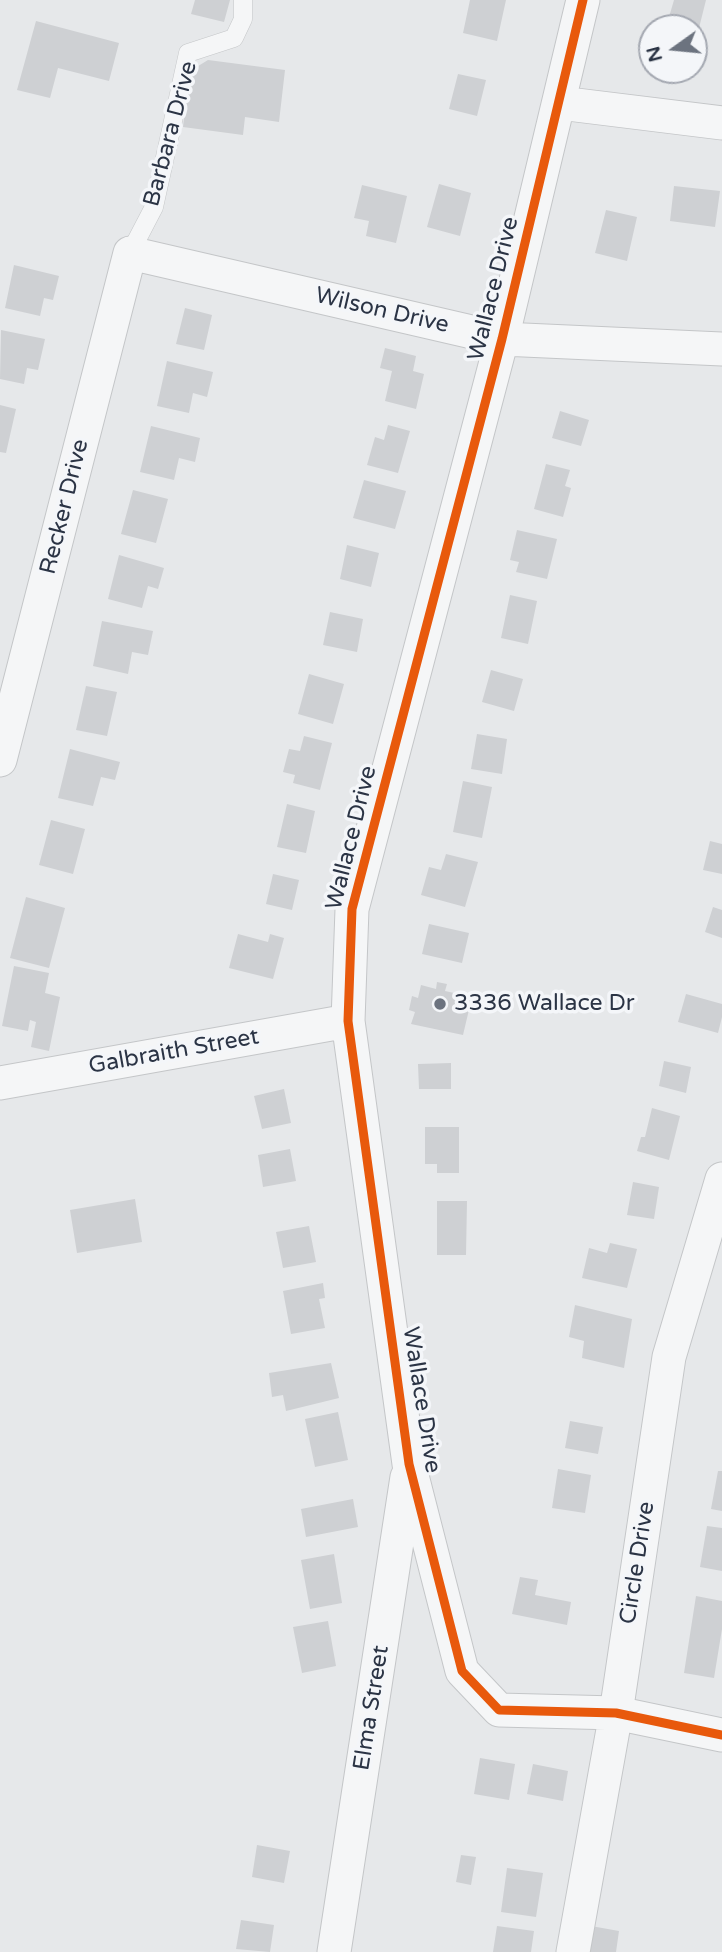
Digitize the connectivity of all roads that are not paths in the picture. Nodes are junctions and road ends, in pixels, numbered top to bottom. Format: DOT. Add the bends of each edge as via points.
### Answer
graph roads {
  1 [pos="243,0"];
  2 [pos="583,0"];
  3 [pos="560,103"];
  4 [pos="722,122"];
  5 [pos="130,253"];
  6 [pos="502,339"];
  7 [pos="722,349"];
  8 [pos="0,761"];
  9 [pos="348,1021"];
  10 [pos="0,1083"];
  11 [pos="722,1179"];
  12 [pos="409,1464"];
  13 [pos="616,1713"];
  14 [pos="722,1735"];
  15 [pos="334,1952"];
  16 [pos="573,1952"];
  1 -- 5 [label="lane, Barbara Drive" via="243,19 234,38 188,53 153,207"];
  2 -- 3 [label="street, Wallace Drive"];
  3 -- 4 [label="street"];
  3 -- 6 [label="street, Wallace Drive"];
  5 -- 6 [label="street, Wilson Drive"];
  5 -- 8 [label="street, Recker Drive"];
  6 -- 7 [label="street, Wilson Drive"];
  6 -- 9 [label="street, Wallace Drive" via="352,909"];
  9 -- 10 [label="street, Galbraith Street"];
  9 -- 12 [label="street, Wallace Drive"];
  11 -- 13 [label="street, Circle Drive" via="669,1357"];
  12 -- 13 [label="street, Wallace Drive" via="462,1671 499,1710"];
  12 -- 15 [label="street, Elma Street"];
  13 -- 14 [label="street, Wallace Drive"];
  13 -- 16 [label="street, Circle Drive"];
}
